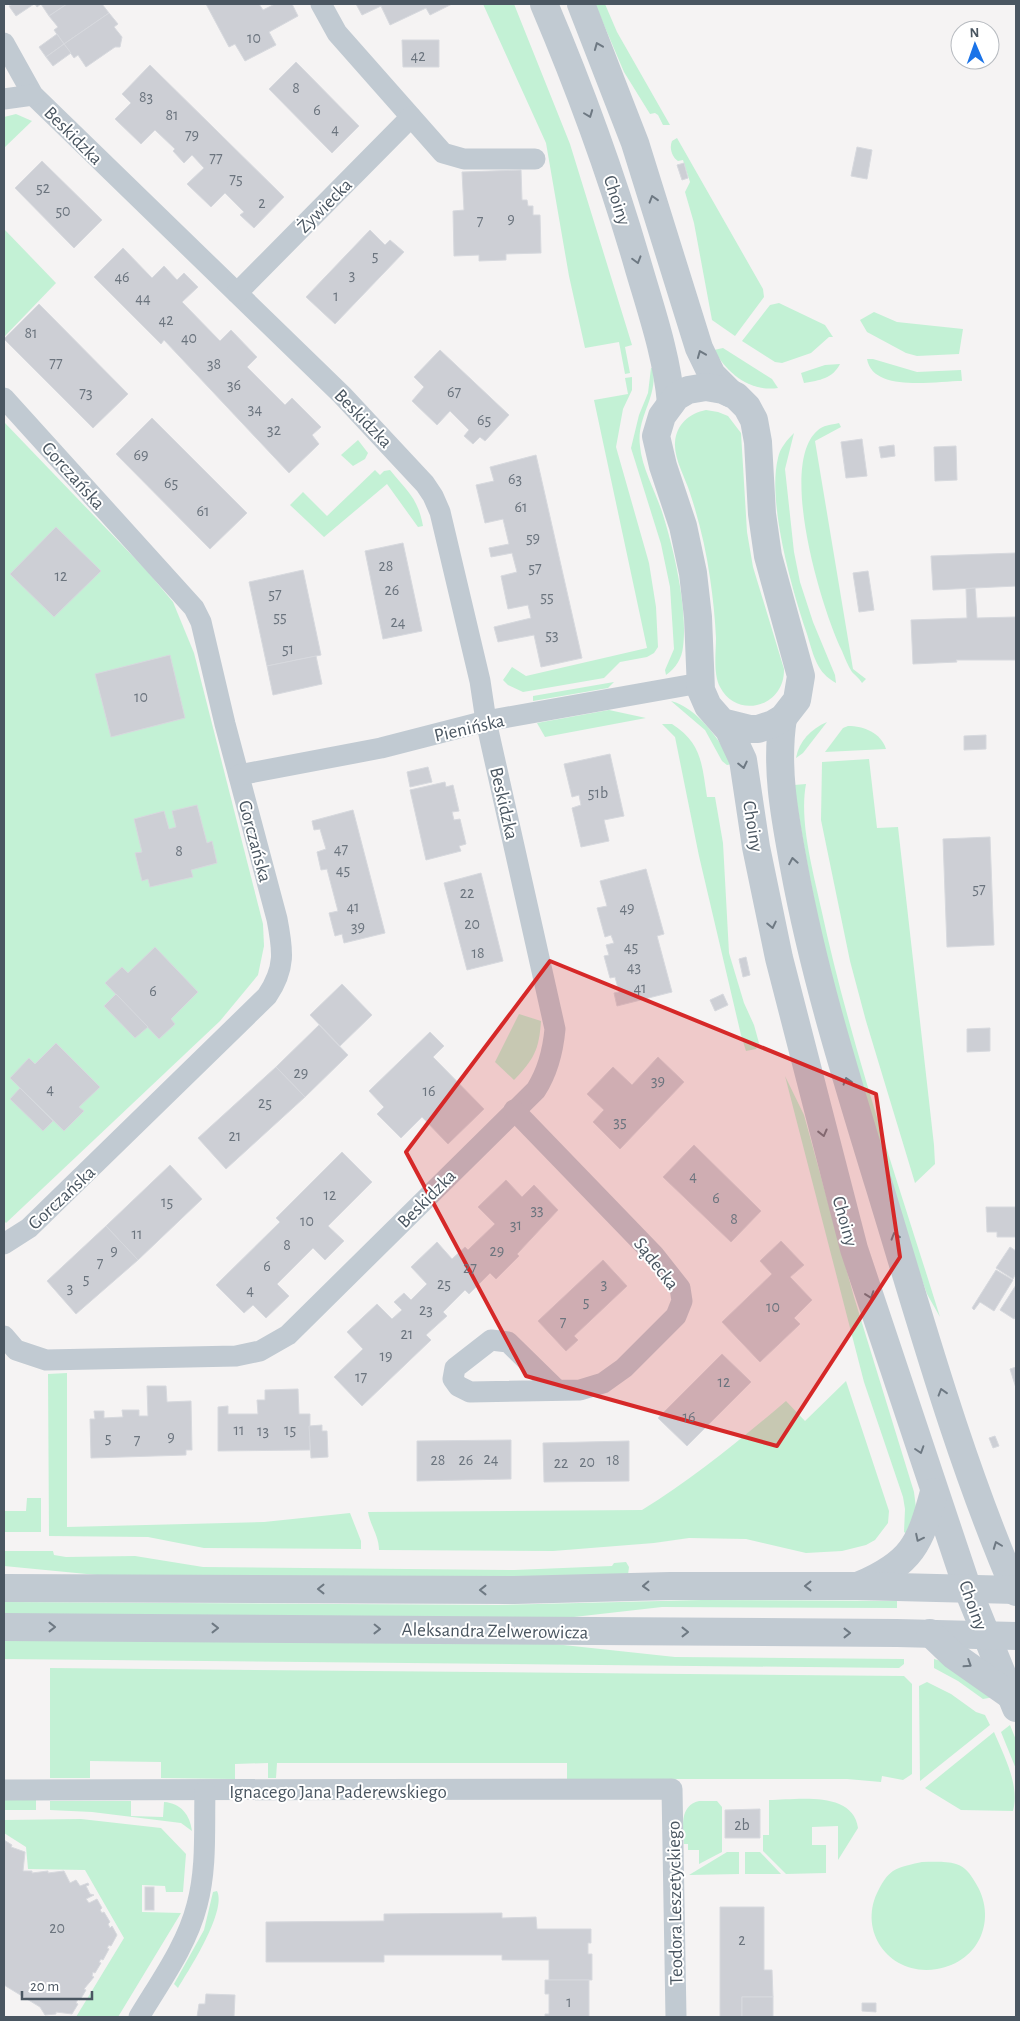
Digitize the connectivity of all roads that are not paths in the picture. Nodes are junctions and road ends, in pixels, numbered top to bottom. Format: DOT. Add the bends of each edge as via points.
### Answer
graph roads {
  1 [pos="321,4"];
  2 [pos="544,4"];
  3 [pos="581,4"];
  4 [pos="4,43"];
  5 [pos="33,95"];
  6 [pos="4,99"];
  7 [pos="411,117"];
  8 [pos="535,159"];
  9 [pos="237,294"];
  10 [pos="730,393"];
  11 [pos="4,398"];
  12 [pos="671,403"];
  13 [pos="700,683"];
  14 [pos="783,718"];
  15 [pos="486,721"];
  16 [pos="722,722"];
  17 [pos="238,775"];
  18 [pos="514,1110"];
  19 [pos="4,1244"];
  20 [pos="4,1336"];
  21 [pos="556,1390"];
  22 [pos="934,1492"];
  23 [pos="857,1586"];
  24 [pos="4,1588"];
  25 [pos="968,1590"];
  26 [pos="1016,1591"];
  27 [pos="4,1627"];
  28 [pos="930,1633"];
  29 [pos="985,1634"];
  30 [pos="1016,1636"];
  31 [pos="1013,1701"];
  32 [pos="672,1789"];
  33 [pos="4,1790"];
  34 [pos="205,1791"];
  35 [pos="139,2017"];
  36 [pos="676,2017"];
  1 -- 7 [label="street" via="337,33"];
  2 -- 12 [label="street, Choiny, one-way" via="584,99 616,193 665,358"];
  10 -- 3 [label="street, Choiny, one-way" via="712,375 699,348 635,143"];
  4 -- 5 [label="street, Beskidzka"];
  5 -- 6 [label="street"];
  5 -- 9 [label="street, Beskidzka"];
  7 -- 8 [label="street" via="443,152 464,159"];
  7 -- 9 [label="street, Żywiecka"];
  9 -- 15 [label="street, Beskidzka" via="342,395 395,450 433,496 440,512 480,681"];
  10 -- 12 [label="street" via="716,388 698,388 682,393"];
  10 -- 14 [label="street, Choiny" via="747,407 757,431 768,556 800,667 802,682 797,700"];
  11 -- 17 [label="street, Gorczańska" via="194,608 201,622"];
  12 -- 13 [label="street, Choiny" via="659,421 656,442 679,511 693,573"];
  13 -- 15 [label="street, Pienińska"];
  13 -- 16 [label="street, Choiny" via="704,700"];
  14 -- 16 [label="street" via="758,729"];
  26 -- 14 [label="street, Choiny, one-way" via="946,1407 830,1023 805,925 787,824 779,741"];
  15 -- 17 [label="street, Pienińska" via="380,748"];
  15 -- 18 [label="street, Beskidzka" via="555,1029 551,1056 542,1079 536,1090"];
  16 -- 22 [label="street, Choiny, one-way" via="734,738 743,760 768,909 836,1186"];
  17 -- 19 [label="street, Gorczańska" via="282,943 278,980 268,996 95,1165 29,1228"];
  18 -- 20 [label="street, Beskidzka" via="288,1335 260,1351 236,1356 46,1360 16,1350"];
  18 -- 21 [label="street, Sądecka" via="654,1255 680,1288 682,1302 676,1316 624,1368 603,1383 580,1390"];
  22 -- 23 [label="street, one-way" via="914,1547 892,1569"];
  22 -- 25 [label="street, Choiny"];
  23 -- 24 [label="street, Aleksandra Zelwerowicza, one-way" via="514,1590"];
  23 -- 25 [label="street, Aleksandra Zelwerowicza"];
  25 -- 26 [label="street, Aleksandra Zelwerowicza"];
  25 -- 29 [label="street, Choiny"];
  27 -- 28 [label="street, Aleksandra Zelwerowicza, one-way"];
  28 -- 29 [label="street, Aleksandra Zelwerowicza"];
  28 -- 31 [label="street, one-way"];
  29 -- 30 [label="street, Aleksandra Zelwerowicza"];
  29 -- 31 [label="street, Choiny"];
  32 -- 34 [label="street, Ignacego Jana Paderewskiego"];
  32 -- 36 [label="street, Teodora Leszetyckiego"];
  33 -- 34 [label="street, Ignacego Jana Paderewskiego"];
  34 -- 35 [label="street" via="204,1857 197,1907 179,1950"];
}
